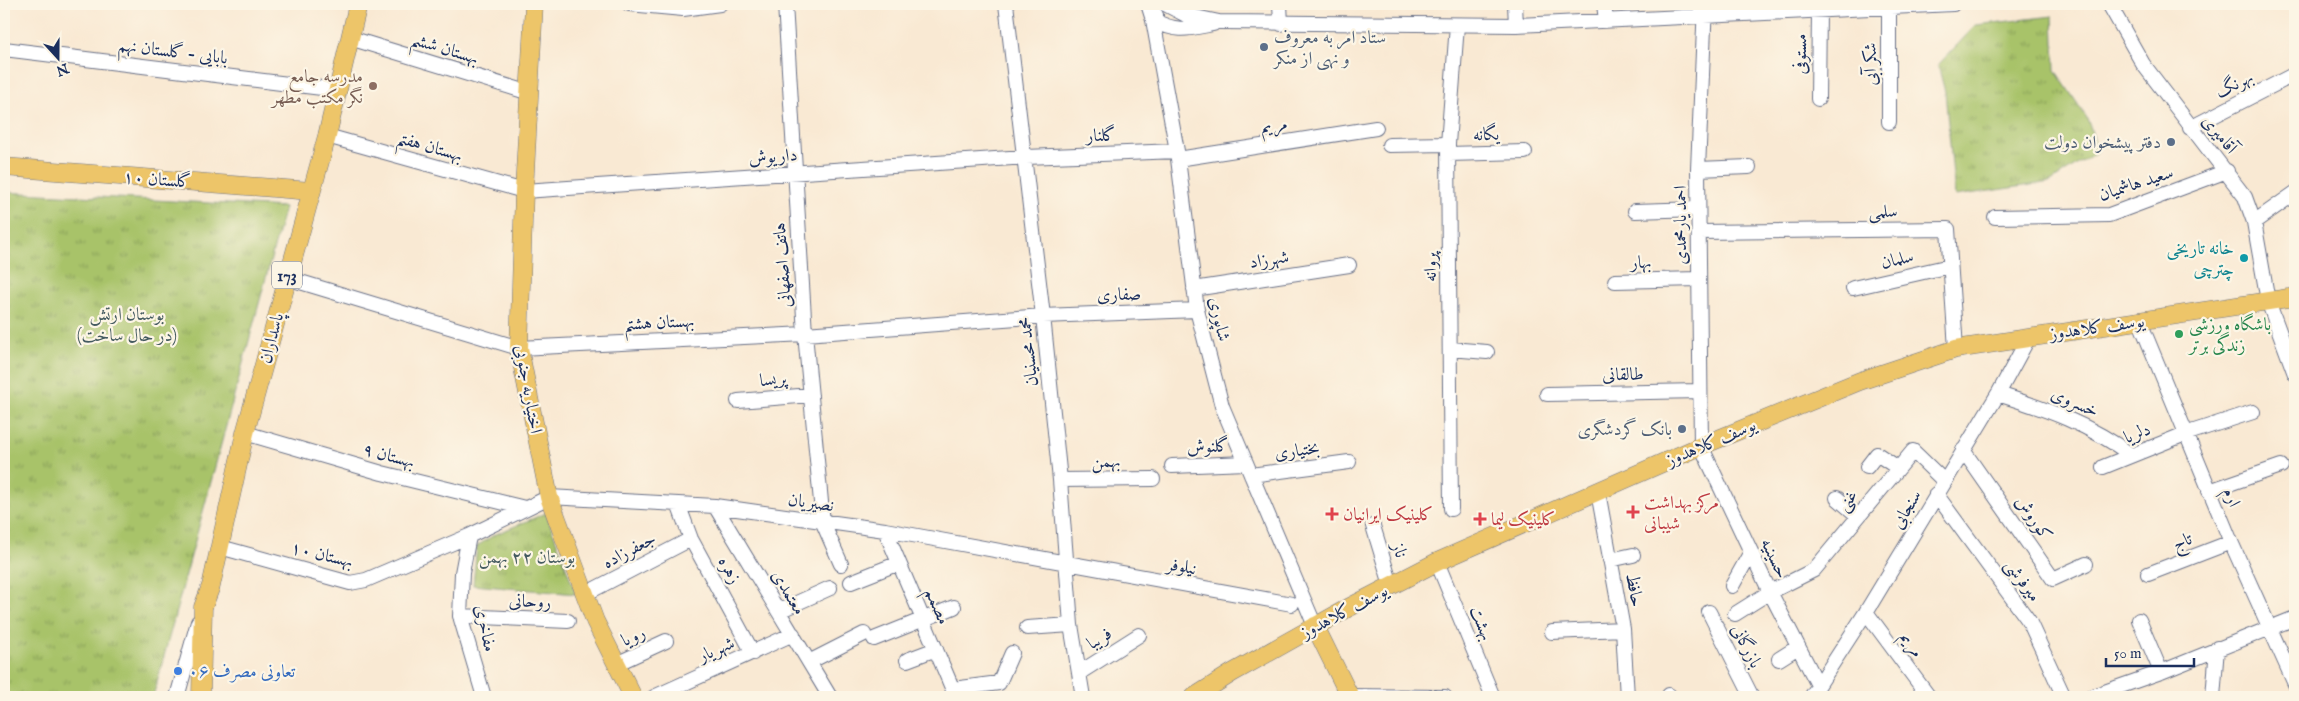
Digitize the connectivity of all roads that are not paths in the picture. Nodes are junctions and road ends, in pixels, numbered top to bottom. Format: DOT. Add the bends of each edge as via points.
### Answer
graph roads {
  1 [pos="358,4"];
  2 [pos="534,4"];
  3 [pos="629,4"];
  4 [pos="720,4"];
  5 [pos="786,4"];
  6 [pos="1006,4"];
  7 [pos="1148,4"];
  8 [pos="1280,4"];
  9 [pos="1515,4"];
  10 [pos="1604,4"];
  11 [pos="1932,4"];
  12 [pos="1952,4"];
  13 [pos="2110,4"];
  14 [pos="1166,5"];
  15 [pos="683,6"];
  16 [pos="1889,6"];
  17 [pos="1797,8"];
  18 [pos="1705,10"];
  19 [pos="1820,10"];
  20 [pos="1153,20"];
  21 [pos="1606,21"];
  22 [pos="1219,22"];
  23 [pos="1281,24"];
  24 [pos="1516,25"];
  25 [pos="1457,26"];
  26 [pos="350,38"];
  27 [pos="4,49"];
  28 [pos="2295,74"];
  29 [pos="338,90"];
  30 [pos="530,93"];
  31 [pos="1818,99"];
  32 [pos="1888,122"];
  33 [pos="1376,128"];
  34 [pos="2190,128"];
  35 [pos="327,136"];
  36 [pos="1388,145"];
  37 [pos="1448,149"];
  38 [pos="1525,152"];
  39 [pos="1178,155"];
  40 [pos="1026,157"];
  41 [pos="4,167"];
  42 [pos="1749,167"];
  43 [pos="1698,168"];
  44 [pos="2226,171"];
  45 [pos="795,174"];
  46 [pos="311,191"];
  47 [pos="524,191"];
  48 [pos="2295,193"];
  49 [pos="1698,209"];
  50 [pos="1635,211"];
  51 [pos="1995,217"];
  52 [pos="2254,222"];
  53 [pos="1698,232"];
  54 [pos="1349,265"];
  55 [pos="1950,266"];
  56 [pos="286,278"];
  57 [pos="1699,279"];
  58 [pos="1615,281"];
  59 [pos="2295,287"];
  60 [pos="1853,288"];
  61 [pos="1194,289"];
  62 [pos="2295,297"];
  63 [pos="2268,301"];
  64 [pos="1197,310"];
  65 [pos="1043,316"];
  66 [pos="2140,322"];
  67 [pos="805,334"];
  68 [pos="2029,337"];
  69 [pos="519,348"];
  70 [pos="1450,349"];
  71 [pos="1956,349"];
  72 [pos="1487,352"];
  73 [pos="2295,374"];
  74 [pos="1700,391"];
  75 [pos="1548,394"];
  76 [pos="1998,394"];
  77 [pos="811,395"];
  78 [pos="738,401"];
  79 [pos="2253,412"];
  80 [pos="245,433"];
  81 [pos="2185,434"];
  82 [pos="1701,446"];
  83 [pos="1963,450"];
  84 [pos="2131,455"];
  85 [pos="1349,462"];
  86 [pos="1172,466"];
  87 [pos="2281,466"];
  88 [pos="2103,467"];
  89 [pos="1867,468"];
  90 [pos="1898,468"];
  91 [pos="1248,469"];
  92 [pos="1153,479"];
  93 [pos="1060,480"];
  94 [pos="1944,481"];
  95 [pos="2209,491"];
  96 [pos="1598,492"];
  97 [pos="1936,494"];
  98 [pos="549,497"];
  99 [pos="1837,498"];
  100 [pos="678,504"];
  101 [pos="715,506"];
  102 [pos="526,508"];
  103 [pos="1451,509"];
  104 [pos="1858,516"];
  105 [pos="822,522"];
  106 [pos="1373,526"];
  107 [pos="885,530"];
  108 [pos="469,536"];
  109 [pos="691,539"];
  110 [pos="2230,542"];
  111 [pos="220,548"];
  112 [pos="1751,552"];
  113 [pos="1633,555"];
  114 [pos="1610,560"];
  115 [pos="1437,562"];
  116 [pos="899,563"];
  117 [pos="841,564"];
  118 [pos="1065,564"];
  119 [pos="2086,564"];
  120 [pos="2148,574"];
  121 [pos="851,582"];
  122 [pos="1392,585"];
  123 [pos="211,586"];
  124 [pos="1732,586"];
  125 [pos="830,588"];
  126 [pos="1770,592"];
  127 [pos="585,594"];
  128 [pos="1292,604"];
  129 [pos="203,607"];
  130 [pos="954,607"];
  131 [pos="779,611"];
  132 [pos="1709,612"];
  133 [pos="1866,612"];
  134 [pos="1735,614"];
  135 [pos="460,616"];
  136 [pos="2295,618"];
  137 [pos="923,620"];
  138 [pos="2138,620"];
  139 [pos="568,621"];
  140 [pos="1071,625"];
  141 [pos="1315,626"];
  142 [pos="1027,628"];
  143 [pos="2270,628"];
  144 [pos="1624,629"];
  145 [pos="1552,632"];
  146 [pos="793,634"];
  147 [pos="1140,635"];
  148 [pos="666,642"];
  149 [pos="1798,646"];
  150 [pos="2217,648"];
  151 [pos="936,649"];
  152 [pos="753,652"];
  153 [pos="1012,653"];
  154 [pos="1779,659"];
  155 [pos="907,660"];
  156 [pos="809,662"];
  157 [pos="616,664"];
  158 [pos="2161,672"];
  159 [pos="1079,673"];
  160 [pos="2295,684"];
  161 [pos="1818,685"];
  162 [pos="954,693"];
  163 [pos="482,696"];
  164 [pos="177,697"];
  165 [pos="201,697"];
  166 [pos="213,697"];
  167 [pos="632,697"];
  168 [pos="654,697"];
  169 [pos="830,697"];
  170 [pos="1083,697"];
  171 [pos="1194,697"];
  172 [pos="1350,697"];
  173 [pos="1445,697"];
  174 [pos="1492,697"];
  175 [pos="1627,697"];
  176 [pos="1752,697"];
  177 [pos="1811,697"];
  178 [pos="1929,697"];
  179 [pos="2064,697"];
  180 [pos="2090,697"];
  181 [pos="2213,697"];
  1 -- 26 [label="main road, پاسداران / 173"];
  2 -- 30 [label="main road, اختیاریه جنوبی"];
  3 -- 15 [label="street"];
  4 -- 15 [label="street"];
  5 -- 45 [label="street, هاتف اصفهانی"];
  6 -- 40 [label="street, محمد محسنیان"];
  7 -- 20 [label="street, شاپوری"];
  8 -- 23 [label="street"];
  9 -- 24 [label="street"];
  10 -- 21 [label="street"];
  11 -- 12 [label="street"];
  11 -- 16 [label="street"];
  13 -- 34 [label="street, آقامیری" via="2143,64"];
  14 -- 20 [label="street"];
  14 -- 22 [label="street" via="1193,17"];
  16 -- 19 [label="street"];
  16 -- 32 [label="street, شکر آبی"];
  17 -- 18 [label="street"];
  17 -- 19 [label="street"];
  18 -- 21 [label="street"];
  18 -- 43 [label="street, احمد یارمحمدی"];
  19 -- 31 [label="street, مستوفی"];
  20 -- 22 [label="street" via="1179,30"];
  20 -- 39 [label="street, شاپوری"];
  21 -- 24 [label="street"];
  22 -- 23 [label="street"];
  23 -- 25 [label="street"];
  24 -- 25 [label="street"];
  25 -- 37 [label="street, پروانه"];
  26 -- 29 [label="main road, پاسداران / 173"];
  26 -- 30 [label="street, بهستان ششم"];
  27 -- 29 [label="street, بابایی - گلستان نهم"];
  28 -- 34 [label="street, بهرنگ"];
  29 -- 35 [label="main road, پاسداران / 173"];
  30 -- 47 [label="main road, اختیاریه جنوبی"];
  33 -- 39 [label="street, مریم"];
  34 -- 44 [label="street, آقامیری"];
  35 -- 46 [label="main road, پاسداران / 173"];
  35 -- 47 [label="street, بهستان هفتم"];
  36 -- 37 [label="street"];
  37 -- 38 [label="street, یگانه"];
  37 -- 70 [label="street, پروانه"];
  39 -- 40 [label="street, گلنار"];
  39 -- 61 [label="street, شاپوری"];
  40 -- 45 [label="street, داریوش"];
  40 -- 65 [label="street, محمد محسنیان"];
  41 -- 46 [label="main road, گلستان ۱۰"];
  42 -- 43 [label="street"];
  43 -- 49 [label="street, احمد یارمحمدی"];
  44 -- 51 [label="street, سعید هاشمیان" via="2108,215"];
  44 -- 52 [label="street, آقامیری" via="2245,197"];
  45 -- 47 [label="street, داریوش"];
  45 -- 67 [label="street, هاتف اصفهانی"];
  46 -- 56 [label="main road, پاسداران / 173"];
  47 -- 69 [label="main road, اختیاریه جنوبی"];
  48 -- 52 [label="street"];
  49 -- 50 [label="street"];
  49 -- 53 [label="street, احمد یارمحمدی"];
  52 -- 63 [label="street, آقامیری"];
  53 -- 55 [label="street, سلمی" via="1948,229"];
  53 -- 57 [label="street, احمد یارمحمدی"];
  54 -- 61 [label="street, شهرزاد"];
  55 -- 60 [label="street, سلمان"];
  55 -- 71 [label="street, سلمی"];
  56 -- 69 [label="street, بهستان هشتم"];
  56 -- 80 [label="main road, پاسداران / 173"];
  57 -- 58 [label="street, بهار"];
  57 -- 74 [label="street, احمد یارمحمدی"];
  59 -- 63 [label="main road, یوسف کلاهدوز"];
  61 -- 64 [label="street, شاپوری"];
  62 -- 63 [label="main road, یوسف کلاهدوز"];
  63 -- 66 [label="main road, یوسف کلاهدوز"];
  63 -- 73 [label="street, آقامیری"];
  64 -- 65 [label="street, صفاری"];
  64 -- 91 [label="street, شاپوری" via="1222,406"];
  65 -- 67 [label="street, بهستان هشتم"];
  65 -- 93 [label="street, محمد محسنیان"];
  66 -- 68 [label="main road, یوسف کلاهدوز"];
  66 -- 81 [label="street, ارم"];
  67 -- 69 [label="street, بهستان هشتم"];
  67 -- 77 [label="street, هاتف اصفهانی"];
  68 -- 71 [label="main road, یوسف کلاهدوز"];
  68 -- 76 [label="street, سنجابی"];
  69 -- 98 [label="main road, اختیاریه جنوبی"];
  70 -- 72 [label="street"];
  70 -- 103 [label="street, پروانه"];
  71 -- 82 [label="main road, یوسف کلاهدوز" via="1860,381"];
  74 -- 75 [label="street, طالقانی"];
  74 -- 82 [label="street, احمد یارمحمدی"];
  76 -- 83 [label="street, سنجابی"];
  76 -- 84 [label="street, خسروی" via="2075,421 2110,439"];
  77 -- 78 [label="street, پریسا"];
  77 -- 105 [label="street, هاتف اصفهانی"];
  79 -- 81 [label="street, دلریا"];
  80 -- 102 [label="street, بهستان ٩" via="382,473"];
  80 -- 111 [label="main road, پاسداران / 173"];
  81 -- 84 [label="street, دلریا"];
  81 -- 95 [label="street, ارم"];
  82 -- 96 [label="main road, یوسف کلاهدوز"];
  82 -- 112 [label="street, حسینیه"];
  83 -- 94 [label="street, سنجابی"];
  83 -- 119 [label="street, کوروش" via="2053,578"];
  84 -- 88 [label="street, دلریا"];
  85 -- 91 [label="street, بختیاری"];
  86 -- 91 [label="street, گلنوش"];
  87 -- 95 [label="street"];
  89 -- 90 [label="street" via="1877,454"];
  90 -- 94 [label="street, غنی" via="1912,451"];
  90 -- 104 [label="street, غنی"];
  91 -- 141 [label="street, شاپوری"];
  92 -- 93 [label="street, بهمن"];
  93 -- 118 [label="street, محمد محسنیان"];
  94 -- 97 [label="street, سنجابی"];
  95 -- 110 [label="street, ارم"];
  96 -- 114 [label="street, حافظ"];
  96 -- 115 [label="main road, یوسف کلاهدوز"];
  97 -- 133 [label="street, سنجابی"];
  97 -- 179 [label="street, میرفرشی" via="2029,621"];
  98 -- 100 [label="street, نصیریان"];
  98 -- 102 [label="street, بهستان ١٠"];
  98 -- 127 [label="main road, اختیاریه جنوبی"];
  99 -- 104 [label="street"];
  100 -- 101 [label="street, نصیریان"];
  100 -- 109 [label="street, زهره"];
  101 -- 105 [label="street, نصیریان"];
  101 -- 131 [label="street, معتمدی"];
  102 -- 108 [label="street, بهستان ١٠"];
  104 -- 126 [label="street, غنی" via="1814,570"];
  105 -- 107 [label="street, نصیریان"];
  105 -- 117 [label="street, هاتف اصفهانی"];
  106 -- 122 [label="street, ناز"];
  107 -- 116 [label="street, مصمم"];
  107 -- 118 [label="street, نصیریان"];
  108 -- 111 [label="street, بهستان ١٠" via="366,580 350,583"];
  108 -- 135 [label="street, مفاخری" via="462,573"];
  109 -- 127 [label="street, جعفرزاده"];
  109 -- 152 [label="street, زهره"];
  110 -- 120 [label="street, تاج"];
  110 -- 143 [label="street, ارم"];
  111 -- 123 [label="main road, پاسداران / 173"];
  112 -- 124 [label="street"];
  112 -- 126 [label="street, حسینیه"];
  113 -- 114 [label="street"];
  114 -- 144 [label="street, حافظ"];
  115 -- 122 [label="main road, یوسف کلاهدوز"];
  115 -- 174 [label="street, بهشت"];
  116 -- 121 [label="street"];
  116 -- 137 [label="street, مصمم"];
  118 -- 128 [label="street, نیلوفر"];
  118 -- 140 [label="street, محمد محسنیان"];
  122 -- 141 [label="main road, یوسف کلاهدوز"];
  123 -- 129 [label="main road, پاسداران / 173"];
  123 -- 166 [label="main road, پاسداران / 173" via="214,608"];
  125 -- 131 [label="street"];
  126 -- 134 [label="street, غنی"];
  126 -- 149 [label="street, حسینیه"];
  127 -- 157 [label="main road, اختیاریه جنوبی"];
  129 -- 164 [label="street"];
  129 -- 165 [label="main road, پاسداران / 173"];
  130 -- 137 [label="street"];
  131 -- 146 [label="street, معتمدی"];
  132 -- 176 [label="street, بازرگانی"];
  133 -- 161 [label="street, سنجابی"];
  133 -- 178 [label="street, مریم"];
  135 -- 139 [label="street, روحانی"];
  135 -- 163 [label="street, مفاخری"];
  136 -- 143 [label="street"];
  137 -- 151 [label="street, مصمم"];
  137 -- 156 [label="street" via="869,636"];
  138 -- 158 [label="street"];
  140 -- 142 [label="street"];
  140 -- 159 [label="street, محمد محسنیان"];
  141 -- 171 [label="main road, یوسف کلاهدوز"];
  141 -- 172 [label="main road"];
  143 -- 150 [label="street"];
  143 -- 160 [label="street, ارم"];
  144 -- 145 [label="street"];
  144 -- 175 [label="street, حافظ"];
  146 -- 152 [label="street, شهریار"];
  146 -- 156 [label="street, معتمدی"];
  147 -- 159 [label="street, فریبا"];
  148 -- 157 [label="street, رویا"];
  149 -- 154 [label="street"];
  149 -- 161 [label="street, حسینیه"];
  150 -- 158 [label="street"];
  150 -- 181 [label="street"];
  151 -- 155 [label="street"];
  151 -- 162 [label="street, مصمم"];
  152 -- 168 [label="street, شهریار"];
  153 -- 162 [label="street" via="999,684"];
  156 -- 169 [label="street, معتمدی"];
  157 -- 167 [label="main road, اختیاریه جنوبی"];
  158 -- 180 [label="street"];
  159 -- 170 [label="street, محمد محسنیان"];
  161 -- 177 [label="street, سنجابی"];
  172 -- 173 [label="street"];
}
